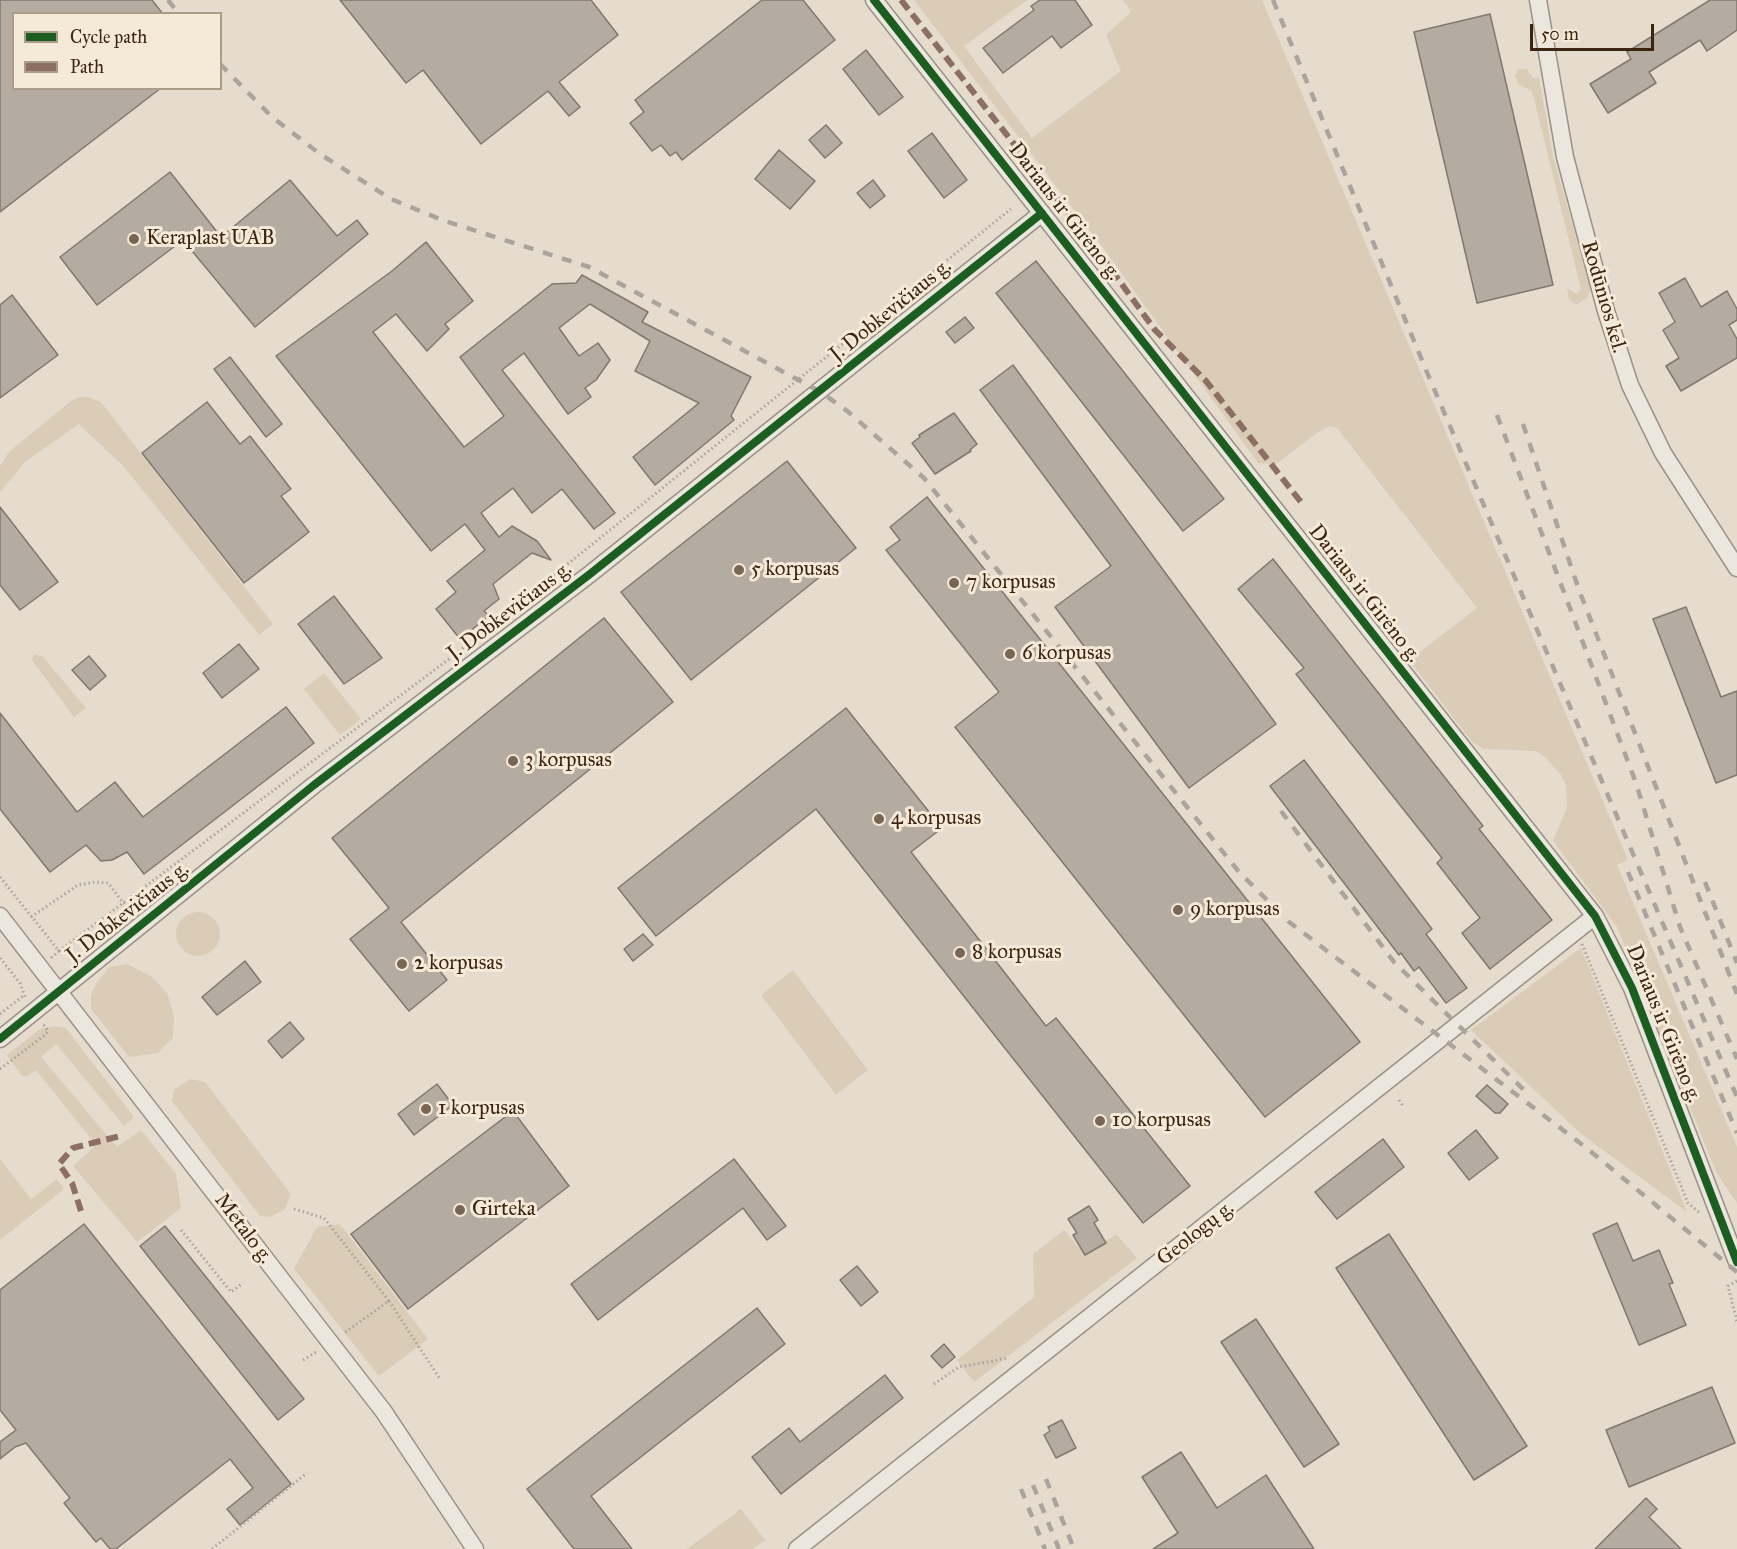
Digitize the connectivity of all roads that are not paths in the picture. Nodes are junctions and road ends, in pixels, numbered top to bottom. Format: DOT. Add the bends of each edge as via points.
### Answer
graph roads {
  1 [pos="874,0"];
  2 [pos="1538,0"];
  3 [pos="1042,213"];
  4 [pos="1737,568"];
  5 [pos="0,916"];
  6 [pos="1595,916"];
  7 [pos="59,993"];
  8 [pos="0,1040"];
  9 [pos="1737,1262"];
  10 [pos="475,1549"];
  11 [pos="797,1549"];
  1 -- 3 [label="street, Dariaus ir Girėno g."];
  2 -- 4 [label="street, Rodūnios kel." via="1565,157 1630,385 1663,453"];
  3 -- 6 [label="street, Dariaus ir Girėno g."];
  3 -- 7 [label="street, J. Dobkevičiaus g." via="599,567 314,784"];
  5 -- 7 [label="street, Metalo g."];
  6 -- 9 [label="street, Dariaus ir Girėno g." via="1632,988"];
  6 -- 11 [label="street, Geologų g."];
  7 -- 8 [label="street, J. Dobkevičiaus g."];
  7 -- 10 [label="street, Metalo g." via="388,1417"];
}
